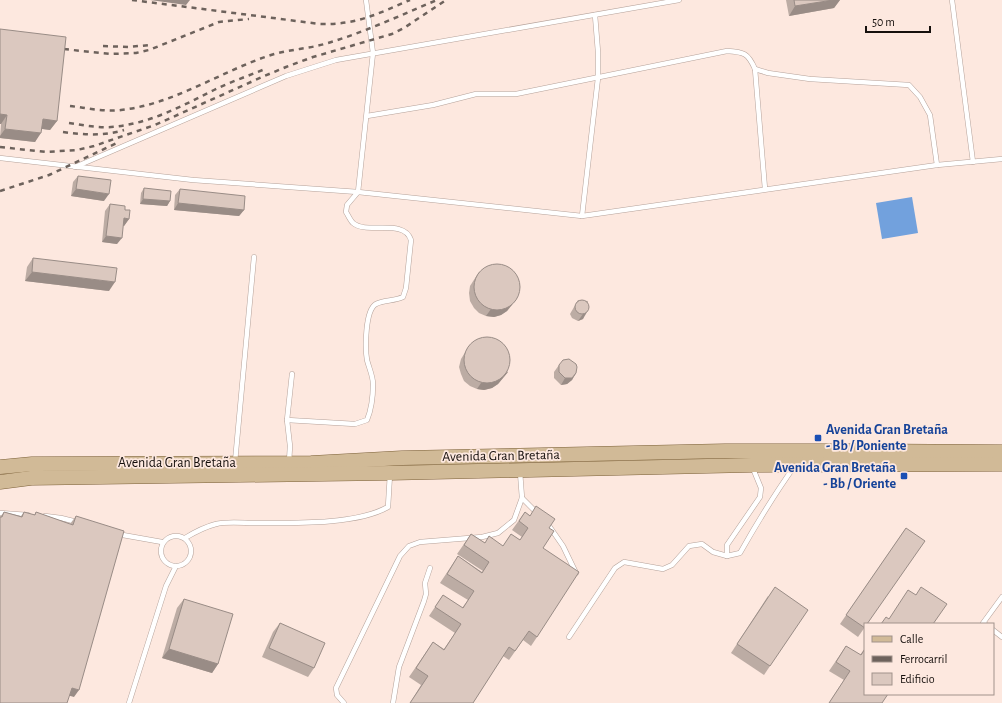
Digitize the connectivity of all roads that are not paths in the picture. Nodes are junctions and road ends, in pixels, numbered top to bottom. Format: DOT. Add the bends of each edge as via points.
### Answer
graph roads {
  1 [pos="366,0"];
  2 [pos="679,0"];
  3 [pos="952,0"];
  4 [pos="595,15"];
  5 [pos="373,53"];
  6 [pos="755,69"];
  7 [pos="598,78"];
  8 [pos="367,116"];
  9 [pos="0,158"];
  10 [pos="1002,159"];
  11 [pos="973,162"];
  12 [pos="937,165"];
  13 [pos="75,167"];
  14 [pos="765,189"];
  15 [pos="358,192"];
  16 [pos="582,216"];
  17 [pos="254,256"];
  18 [pos="292,374"];
  19 [pos="287,420"];
  20 [pos="1002,452"];
  21 [pos="289,463"];
  22 [pos="235,464"];
  23 [pos="796,464"];
  24 [pos="1002,464"];
  25 [pos="751,465"];
  26 [pos="0,467"];
  27 [pos="520,470"];
  28 [pos="390,473"];
  29 [pos="0,482"];
  30 [pos="522,498"];
  31 [pos="753,508"];
  32 [pos="764,511"];
  33 [pos="0,513"];
  34 [pos="30,515"];
  35 [pos="38,516"];
  36 [pos="540,516"];
  37 [pos="546,521"];
  38 [pos="83,523"];
  39 [pos="112,533"];
  40 [pos="185,538"];
  41 [pos="162,542"];
  42 [pos="727,556"];
  43 [pos="176,566"];
  44 [pos="430,568"];
  45 [pos="577,574"];
  46 [pos="1002,597"];
  47 [pos="983,623"];
  48 [pos="994,631"];
  49 [pos="569,637"];
  50 [pos="1002,637"];
  51 [pos="129,703"];
  52 [pos="344,703"];
  53 [pos="393,703"];
  1 -- 5 [label="lane"];
  2 -- 4 [label="lane"];
  3 -- 11 [label="lane"];
  4 -- 5 [label="lane"];
  4 -- 7 [label="lane"];
  5 -- 8 [label="lane"];
  5 -- 13 [label="lane" via="336,60 286,76"];
  6 -- 7 [label="lane" via="750,58 740,52 727,51"];
  6 -- 12 [label="lane" via="810,79 909,85 920,96 930,115"];
  6 -- 14 [label="lane"];
  7 -- 8 [label="lane" via="516,94 476,94"];
  7 -- 16 [label="lane"];
  8 -- 15 [label="lane"];
  9 -- 13 [label="lane"];
  10 -- 11 [label="lane"];
  11 -- 12 [label="lane"];
  12 -- 14 [label="lane"];
  13 -- 15 [label="lane" via="193,180"];
  14 -- 16 [label="lane"];
  15 -- 16 [label="lane"];
  15 -- 19 [label="lane" via="347,205 346,212 354,223 402,230 409,234 411,240 403,297 376,304 367,321 367,358 373,382 372,409 367,420 355,424"];
  17 -- 22 [label="lane"];
  18 -- 19 [label="lane"];
  19 -- 21 [label="lane"];
  20 -- 21 [label="main road, Avenida Gran Bretaña" via="711,452 402,458"];
  21 -- 22 [label="main road, Avenida Gran Bretaña"];
  22 -- 26 [label="main road, Avenida Gran Bretaña" via="32,464"];
  23 -- 24 [label="main road, Avenida Gran Bretaña"];
  23 -- 25 [label="main road, Avenida Gran Bretaña"];
  23 -- 32 [label="lane"];
  25 -- 27 [label="main road, Avenida Gran Bretaña"];
  25 -- 31 [label="lane" via="761,488 760,497"];
  27 -- 28 [label="main road, Avenida Gran Bretaña"];
  27 -- 30 [label="lane"];
  28 -- 29 [label="main road, Avenida Gran Bretaña" via="31,478"];
  28 -- 40 [label="lane" via="388,507 380,511 350,519 296,523 217,523"];
  30 -- 36 [label="lane"];
  30 -- 52 [label="lane" via="514,520 498,533 482,537 420,542 409,546 400,556 336,688 337,695"];
  31 -- 32 [label="lane"];
  31 -- 42 [label="lane" via="727,545"];
  32 -- 42 [label="lane" via="740,553"];
  33 -- 34 [label="lane"];
  35 -- 38 [label="lane"];
  37 -- 45 [label="lane" via="563,546"];
  39 -- 41 [label="lane"];
  40 -- 41 [label="lane" via="173,535"];
  40 -- 43 [label="lane" via="192,549 191,556 182,565"];
  41 -- 43 [label="lane" via="160,549 164,561"];
  42 -- 49 [label="lane" via="713,552 702,544 690,546 672,565 663,569 624,562 615,568"];
  43 -- 51 [label="lane" via="166,586"];
  44 -- 53 [label="lane" via="425,583 424,601 399,667"];
  46 -- 47 [label="lane"];
  48 -- 50 [label="lane"];
}
